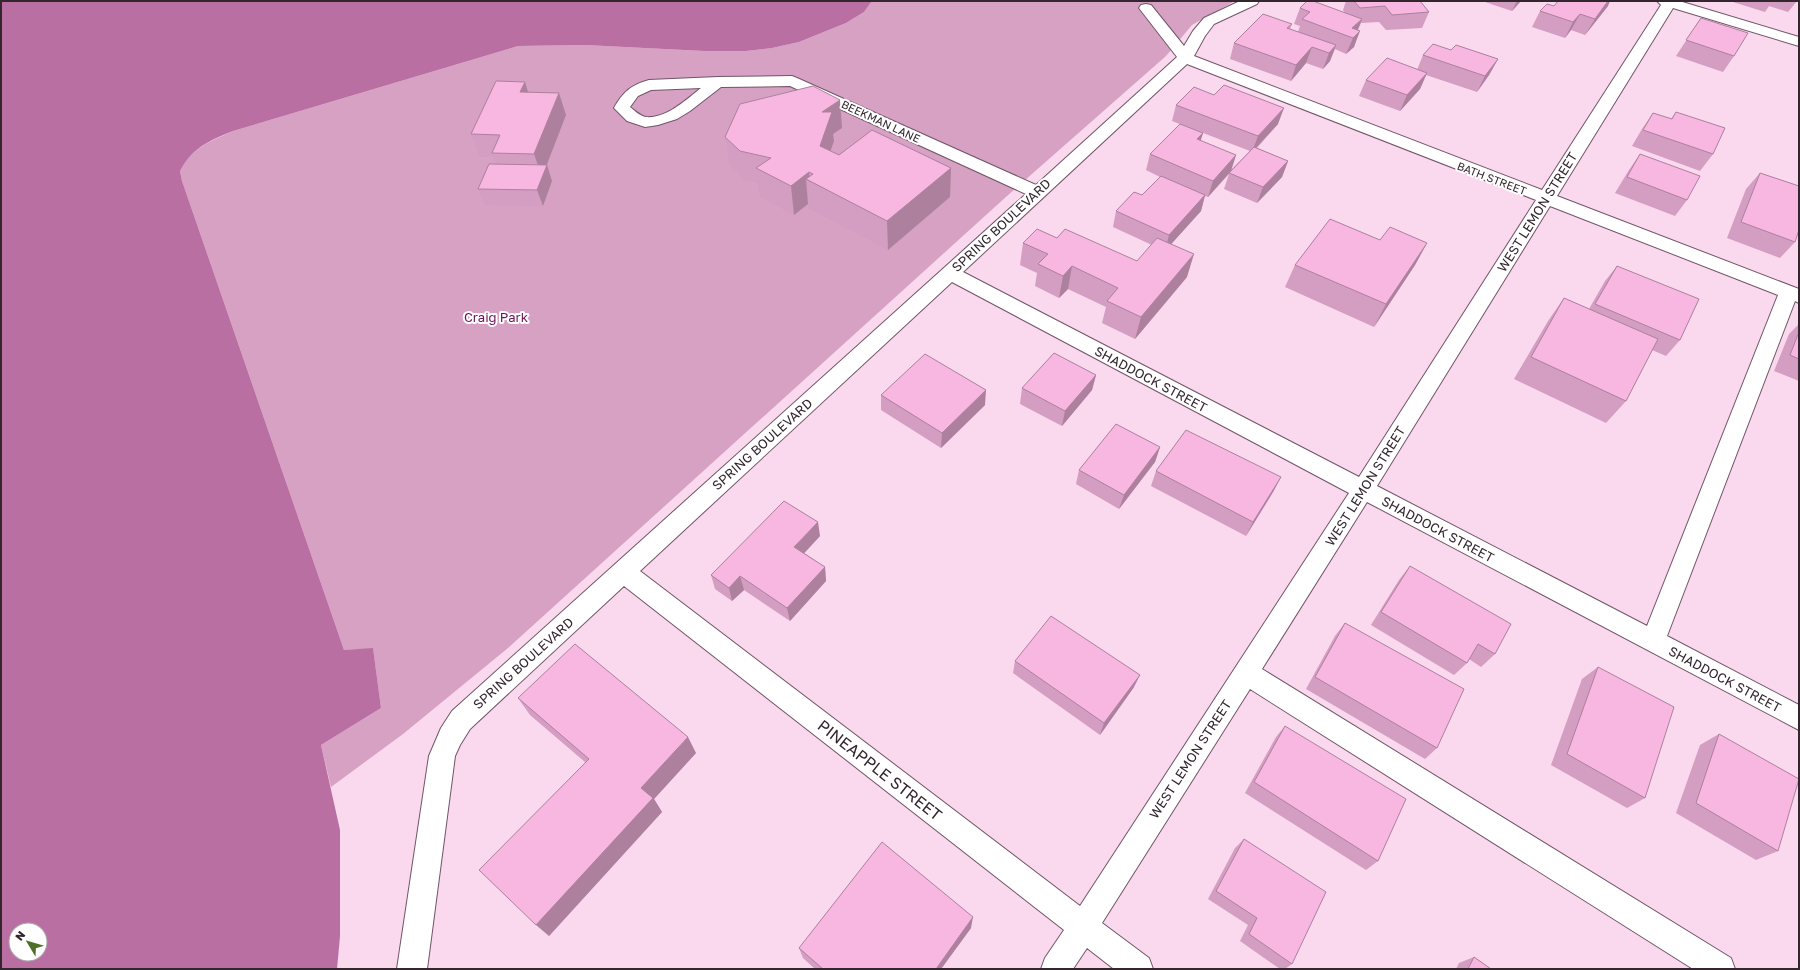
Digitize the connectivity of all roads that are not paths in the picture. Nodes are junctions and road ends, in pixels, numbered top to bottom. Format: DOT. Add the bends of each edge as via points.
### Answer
graph roads {
  1 [pos="1252,1"];
  2 [pos="1667,2"];
  3 [pos="1146,8"];
  4 [pos="1799,42"];
  5 [pos="1185,58"];
  6 [pos="718,82"];
  7 [pos="1037,192"];
  8 [pos="1545,198"];
  9 [pos="949,273"];
  10 [pos="1794,294"];
  11 [pos="1363,490"];
  12 [pos="623,571"];
  13 [pos="1653,641"];
  14 [pos="1245,672"];
  15 [pos="1799,718"];
  16 [pos="1082,927"];
  17 [pos="412,969"];
  18 [pos="1056,969"];
  19 [pos="1138,969"];
  20 [pos="1720,969"];
  1 -- 5 [label="street, SPRING BOULEVARD" via="1209,21 1198,34"];
  2 -- 4 [label="street"];
  2 -- 8 [label="street, WEST LEMON STREET"];
  3 -- 5 [label="street"];
  5 -- 7 [label="street, SPRING BOULEVARD"];
  5 -- 8 [label="street, BATH STREET"];
  6 -- 6 [label="street, BEEKMAN LANE" via="663,84 640,88 632,93 622,108 638,120 653,121 672,117"];
  6 -- 7 [label="street, BEEKMAN LANE" via="792,80"];
  7 -- 9 [label="street, SPRING BOULEVARD"];
  8 -- 10 [label="street, BATH STREET"];
  8 -- 11 [label="street, WEST LEMON STREET"];
  9 -- 11 [label="street, SHADDOCK STREET"];
  9 -- 12 [label="street, SPRING BOULEVARD"];
  10 -- 13 [label="street"];
  11 -- 13 [label="street, SHADDOCK STREET"];
  11 -- 14 [label="street, WEST LEMON STREET"];
  12 -- 16 [label="street, PINEAPPLE STREET"];
  12 -- 17 [label="street, SPRING BOULEVARD" via="461,720 450,737 442,756"];
  13 -- 15 [label="street, SHADDOCK STREET"];
  14 -- 16 [label="street, WEST LEMON STREET"];
  14 -- 20 [label="street"];
  16 -- 18 [label="street, WEST LEMON STREET"];
  16 -- 19 [label="street, PINEAPPLE STREET"];
}
